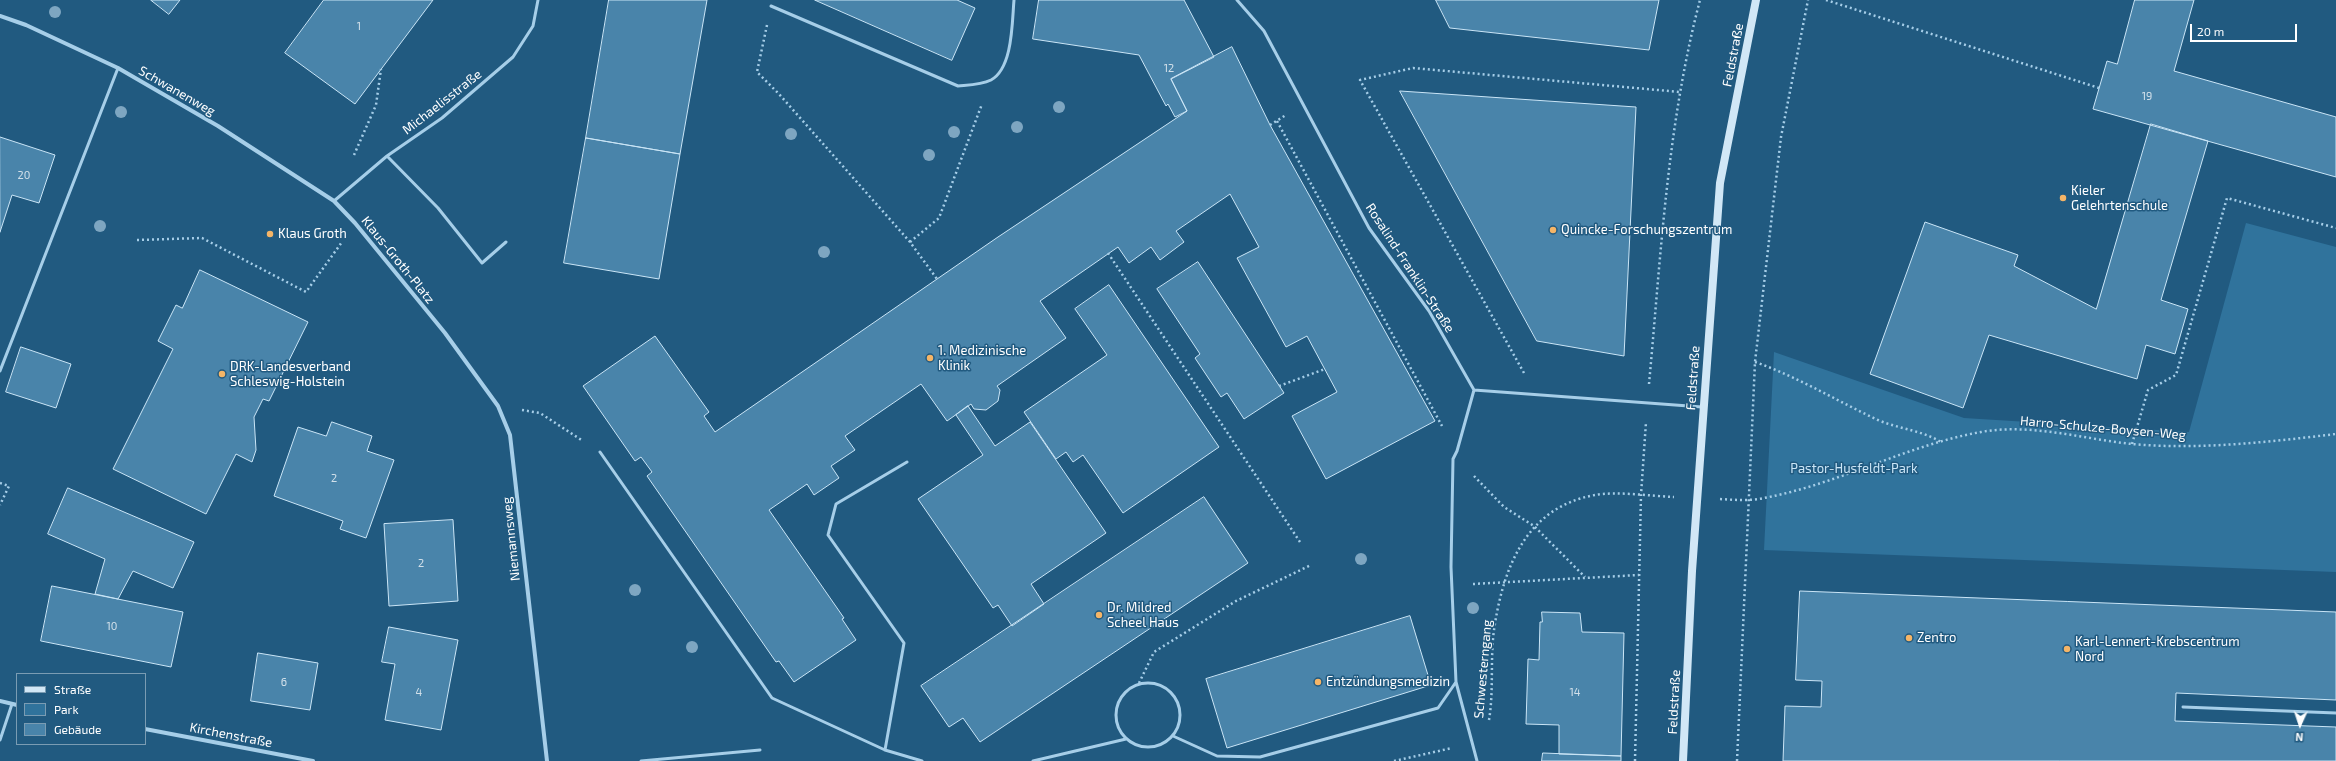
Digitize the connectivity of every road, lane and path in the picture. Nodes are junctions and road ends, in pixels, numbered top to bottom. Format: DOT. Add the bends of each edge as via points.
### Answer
graph roads {
  1 [pos="538,0"];
  2 [pos="1014,0"];
  3 [pos="1237,0"];
  4 [pos="1700,0"];
  5 [pos="1756,0"];
  6 [pos="1808,0"];
  7 [pos="1826,0"];
  8 [pos="771,6"];
  9 [pos="0,16"];
  10 [pos="118,68"];
  11 [pos="382,69"];
  12 [pos="992,80"];
  13 [pos="2099,88"];
  14 [pos="1680,92"];
  15 [pos="1277,121"];
  16 [pos="387,156"];
  17 [pos="352,160"];
  18 [pos="334,201"];
  19 [pos="355,223"];
  20 [pos="2336,228"];
  21 [pos="137,240"];
  22 [pos="506,242"];
  23 [pos="910,242"];
  24 [pos="1108,253"];
  25 [pos="937,279"];
  26 [pos="445,333"];
  27 [pos="1755,362"];
  28 [pos="1325,369"];
  29 [pos="0,371"];
  30 [pos="1279,386"];
  31 [pos="1474,390"];
  32 [pos="1536,395"];
  33 [pos="1647,403"];
  34 [pos="1702,407"];
  35 [pos="540,413"];
  36 [pos="2336,434"];
  37 [pos="1942,442"];
  38 [pos="2132,444"];
  39 [pos="1457,450"];
  40 [pos="600,452"];
  41 [pos="907,462"];
  42 [pos="0,483"];
  43 [pos="1641,495"];
  44 [pos="1664,496"];
  45 [pos="1696,498"];
  46 [pos="1747,500"];
  47 [pos="0,505"];
  48 [pos="1534,526"];
  49 [pos="1300,542"];
  50 [pos="1311,565"];
  51 [pos="1638,575"];
  52 [pos="1585,577"];
  53 [pos="1504,582"];
  54 [pos="1452,585"];
  55 [pos="1456,682"];
  56 [pos="1139,683"];
  57 [pos="0,701"];
  58 [pos="12,704"];
  59 [pos="16,704"];
  60 [pos="2183,707"];
  61 [pos="2336,713"];
  62 [pos="146,729"];
  63 [pos="1173,736"];
  64 [pos="1126,739"];
  65 [pos="0,740"];
  66 [pos="1473,743"];
  67 [pos="760,750"];
  68 [pos="885,750"];
  69 [pos="313,761"];
  70 [pos="547,761"];
  71 [pos="641,761"];
  72 [pos="922,761"];
  73 [pos="1033,761"];
  74 [pos="1394,761"];
  75 [pos="1477,761"];
  76 [pos="1634,761"];
  77 [pos="1683,761"];
  78 [pos="1737,761"];
  1 -- 16 [label="lane, Michaelisstraße" via="533,26 513,57 442,118"];
  2 -- 12 [label="lane" via="1006,62"];
  3 -- 31 [label="lane, Rosalind-Franklin-Straße" via="1264,31 1369,228 1429,311"];
  4 -- 14 [label="path"];
  5 -- 34 [label="street, Feldstraße" via="1720,183"];
  6 -- 27 [label="path" via="1781,138"];
  7 -- 13 [label="path"];
  8 -- 12 [label="lane" via="958,86 976,85"];
  8 -- 23 [label="path" via="757,72"];
  9 -- 10 [label="street, Schwanenweg" via="26,25"];
  10 -- 18 [label="street, Schwanenweg" via="218,126"];
  10 -- 29 [label="lane"];
  11 -- 17 [label="path" via="376,105"];
  12 -- 23 [label="path" via="939,218"];
  14 -- 32 [label="path" via="1413,68 1360,80"];
  14 -- 33 [label="path" via="1668,176"];
  15 -- 39 [label="path"];
  16 -- 18 [label="lane, Michaelisstraße"];
  16 -- 22 [label="lane" via="438,208 482,263"];
  18 -- 19 [label="street, Klaus-Groth-Platz"];
  19 -- 21 [label="path" via="306,292 202,238"];
  19 -- 26 [label="street, Klaus-Groth-Platz"];
  20 -- 38 [label="path" via="2227,198 2176,375 2148,390"];
  23 -- 25 [label="path"];
  24 -- 49 [label="path"];
  26 -- 70 [label="street, Niemannsweg" via="498,406 510,435"];
  27 -- 37 [label="path" via="1781,371 1888,424 1924,433"];
  27 -- 46 [label="path"];
  28 -- 30 [label="path"];
  31 -- 32 [label="lane"];
  31 -- 39 [label="lane"];
  32 -- 33 [label="lane"];
  33 -- 34 [label="lane"];
  33 -- 43 [label="path"];
  34 -- 45 [label="street, Feldstraße"];
  35 -- 40 [label="path"];
  36 -- 38 [label="path, Harro-Schulze-Boysen-Weg" via="2228,446"];
  37 -- 38 [label="path, Harro-Schulze-Boysen-Weg" via="1981,432 2019,430 2062,433"];
  37 -- 46 [label="path, Harro-Schulze-Boysen-Weg" via="1792,491 1764,499"];
  39 -- 48 [label="path" via="1473,474 1504,507"];
  39 -- 54 [label="lane" via="1453,459"];
  40 -- 68 [label="lane" via="772,698"];
  41 -- 68 [label="lane" via="836,504 828,535 904,643"];
  42 -- 47 [label="path" via="9,486"];
  43 -- 44 [label="path, Schwesterngang"];
  43 -- 48 [label="path, Schwesterngang" via="1595,495 1553,510"];
  43 -- 51 [label="path"];
  45 -- 46 [label="path, Harro-Schulze-Boysen-Weg"];
  45 -- 77 [label="street, Feldstraße"];
  46 -- 78 [label="path"];
  48 -- 52 [label="path"];
  48 -- 53 [label="path, Schwesterngang" via="1521,544"];
  50 -- 56 [label="path" via="1236,601 1154,652"];
  51 -- 52 [label="path"];
  51 -- 76 [label="path"];
  52 -- 53 [label="path"];
  53 -- 54 [label="path"];
  53 -- 66 [label="path, Schwesterngang" via="1494,630 1491,707 1487,729"];
  54 -- 55 [label="lane"];
  55 -- 63 [label="lane" via="1438,708 1260,757 1217,756"];
  55 -- 66 [label="lane"];
  56 -- 63 [label="lane" via="1160,684 1176,697 1181,717"];
  56 -- 64 [label="lane" via="1120,696 1115,718"];
  57 -- 58 [label="street"];
  58 -- 59 [label="street"];
  58 -- 65 [label="lane"];
  60 -- 61 [label="lane"];
  62 -- 69 [label="street, Kirchenstraße"];
  63 -- 64 [label="lane" via="1158,746 1141,747"];
  64 -- 73 [label="lane"];
  66 -- 74 [label="path"];
  66 -- 75 [label="lane"];
  67 -- 71 [label="lane"];
  68 -- 72 [label="lane"];
}
